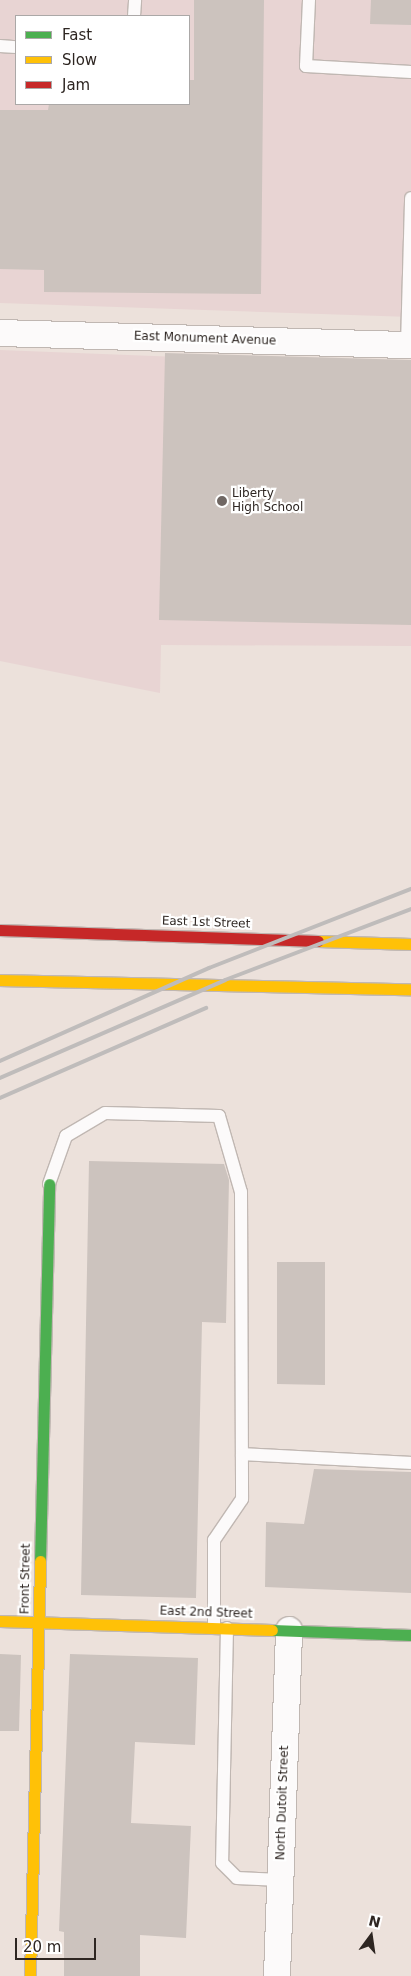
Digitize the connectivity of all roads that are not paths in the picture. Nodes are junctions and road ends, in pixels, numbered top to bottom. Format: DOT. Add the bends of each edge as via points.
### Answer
graph roads {
  1 [pos="135,0"];
  2 [pos="309,0"];
  3 [pos="134,15"];
  4 [pos="0,46"];
  5 [pos="15,47"];
  6 [pos="411,72"];
  7 [pos="411,198"];
  8 [pos="0,333"];
  9 [pos="409,345"];
  10 [pos="0,930"];
  11 [pos="411,944"];
  12 [pos="0,980"];
  13 [pos="411,989"];
  14 [pos="50,1184"];
  15 [pos="242,1454"];
  16 [pos="411,1463"];
  17 [pos="0,1621"];
  18 [pos="39,1622"];
  19 [pos="214,1627"];
  20 [pos="227,1628"];
  21 [pos="290,1630"];
  22 [pos="411,1635"];
  23 [pos="280,1880"];
  24 [pos="30,1976"];
  25 [pos="277,1976"];
  1 -- 3 [label="lane"];
  2 -- 6 [label="lane" via="306,66"];
  4 -- 5 [label="lane"];
  7 -- 9 [label="lane"];
  8 -- 9 [label="street, East Monument Avenue"];
  10 -- 11 [label="street, East 1st Street"];
  12 -- 13 [label="street"];
  14 -- 15 [label="lane" via="66,1136 105,1113 219,1116 241,1192"];
  14 -- 18 [label="street, Front Street"];
  15 -- 16 [label="lane"];
  15 -- 19 [label="lane" via="242,1500 214,1540"];
  17 -- 18 [label="street, East 2nd Street"];
  18 -- 19 [label="street, East 2nd Street"];
  18 -- 24 [label="street, Front Street"];
  19 -- 20 [label="street, East 2nd Street"];
  20 -- 21 [label="street, East 2nd Street"];
  20 -- 23 [label="lane" via="222,1863 237,1878"];
  21 -- 22 [label="street, East 2nd Street"];
  21 -- 23 [label="street, North Dutoit Street"];
  23 -- 25 [label="street, North Dutoit Street"];
}
